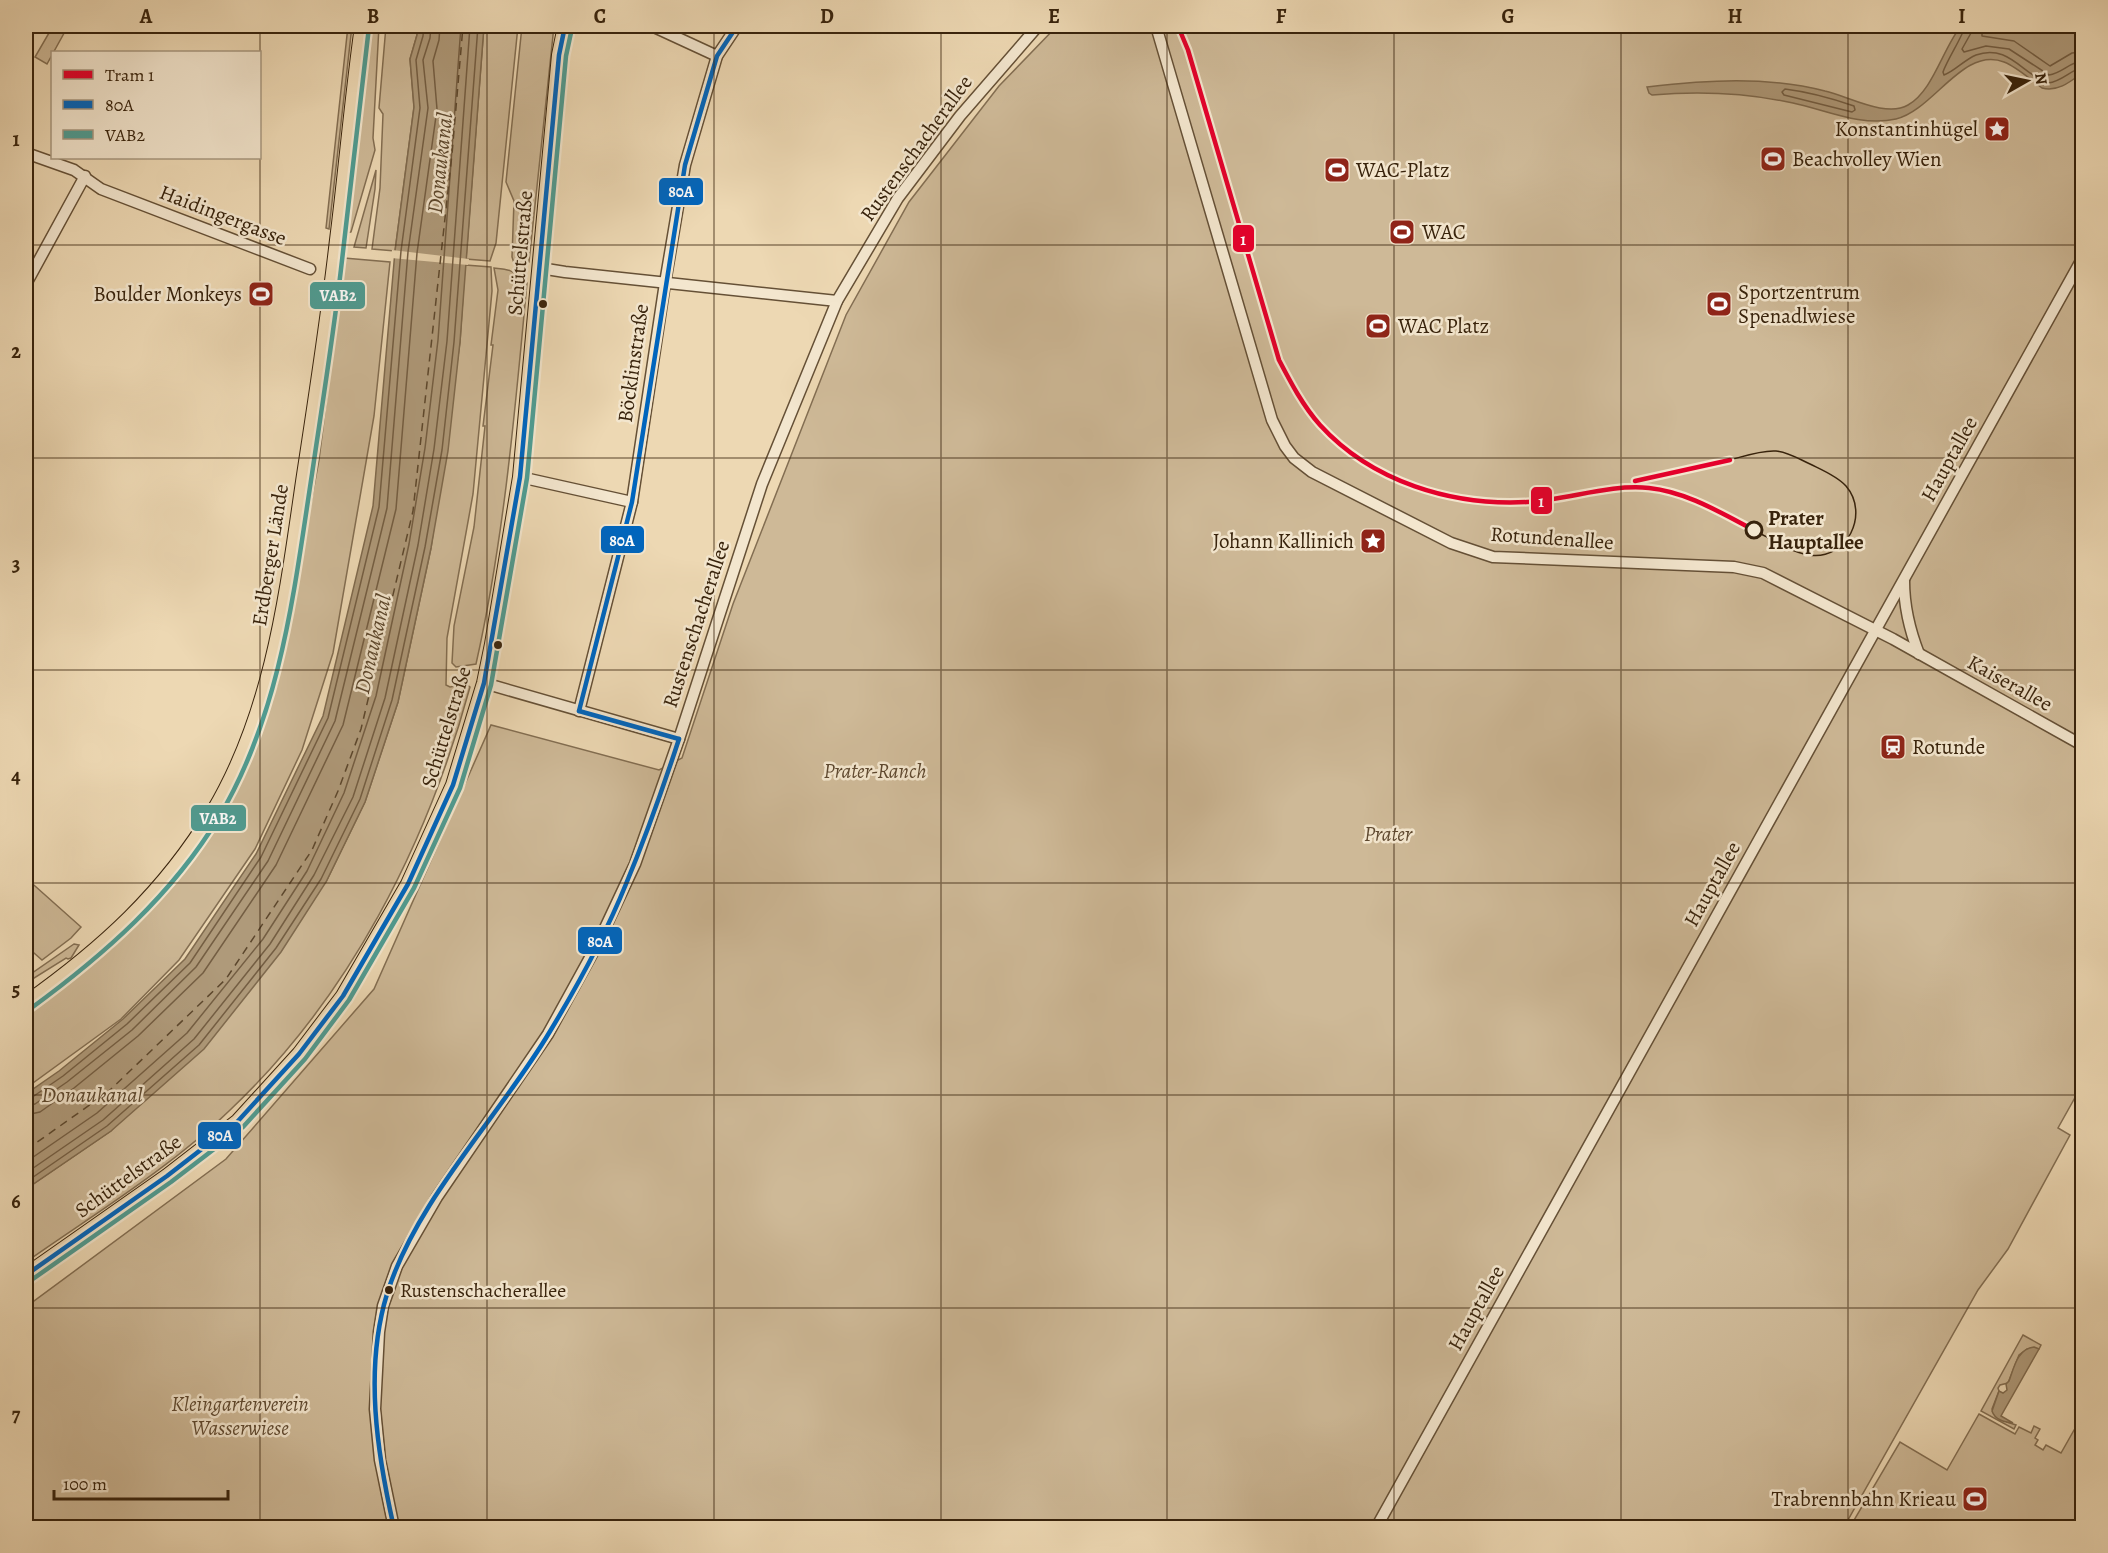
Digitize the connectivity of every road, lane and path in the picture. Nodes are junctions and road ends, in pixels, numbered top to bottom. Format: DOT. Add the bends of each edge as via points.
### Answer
graph roads {
  1 [pos="362,26"];
  2 [pos="565,26"];
  3 [pos="652,26"];
  4 [pos="737,26"];
  5 [pos="1038,26"];
  6 [pos="1156,26"];
  7 [pos="717,56"];
  8 [pos="26,153"];
  9 [pos="85,176"];
  10 [pos="2082,259"];
  11 [pos="540,268"];
  12 [pos="310,269"];
  13 [pos="665,283"];
  14 [pos="26,284"];
  15 [pos="837,301"];
  16 [pos="520,477"];
  17 [pos="632,502"];
  18 [pos="1904,579"];
  19 [pos="1876,630"];
  20 [pos="1920,654"];
  21 [pos="484,683"];
  22 [pos="579,711"];
  23 [pos="679,739"];
  24 [pos="2082,746"];
  25 [pos="26,1003"];
  26 [pos="26,1275"];
  27 [pos="394,1527"];
  28 [pos="1376,1527"];
  1 -- 25 [label="main road, Erdberger Lände" via="338,239 293,548 273,662 253,728 213,812 144,905 111,937"];
  2 -- 11 [label="main road, Schüttelstraße"];
  3 -- 7 [label="street"];
  4 -- 7 [label="street, Böcklinstraße"];
  5 -- 15 [label="street, Rustenschacherallee" via="960,116 898,198"];
  6 -- 19 [label="street, Rotundenallee" via="1272,420 1294,458 1369,502 1451,543 1492,557 1734,567 1763,573"];
  7 -- 13 [label="street, Böcklinstraße" via="685,165"];
  8 -- 9 [label="street, Haidingergasse"];
  9 -- 12 [label="street, Haidingergasse" via="101,189"];
  9 -- 14 [label="street"];
  10 -- 18 [label="street, Hauptallee"];
  11 -- 13 [label="street"];
  11 -- 16 [label="main road, Schüttelstraße"];
  13 -- 15 [label="street"];
  13 -- 17 [label="street, Böcklinstraße"];
  15 -- 23 [label="street, Rustenschacherallee" via="762,484"];
  16 -- 17 [label="street"];
  16 -- 21 [label="main road, Schüttelstraße"];
  17 -- 22 [label="street, Böcklinstraße"];
  18 -- 19 [label="street, Hauptallee"];
  18 -- 20 [label="street" via="1907,614"];
  19 -- 20 [label="street, Kaiserallee"];
  19 -- 28 [label="street, Hauptallee"];
  20 -- 24 [label="street, Kaiserallee"];
  21 -- 22 [label="street"];
  21 -- 26 [label="main road, Schüttelstraße" via="453,785 408,884 343,996 299,1054 237,1121 167,1176"];
  22 -- 23 [label="street"];
  23 -- 27 [label="street, Rustenschacherallee" via="635,864 592,955 549,1035 437,1197 397,1266 383,1306 375,1409"];
}
